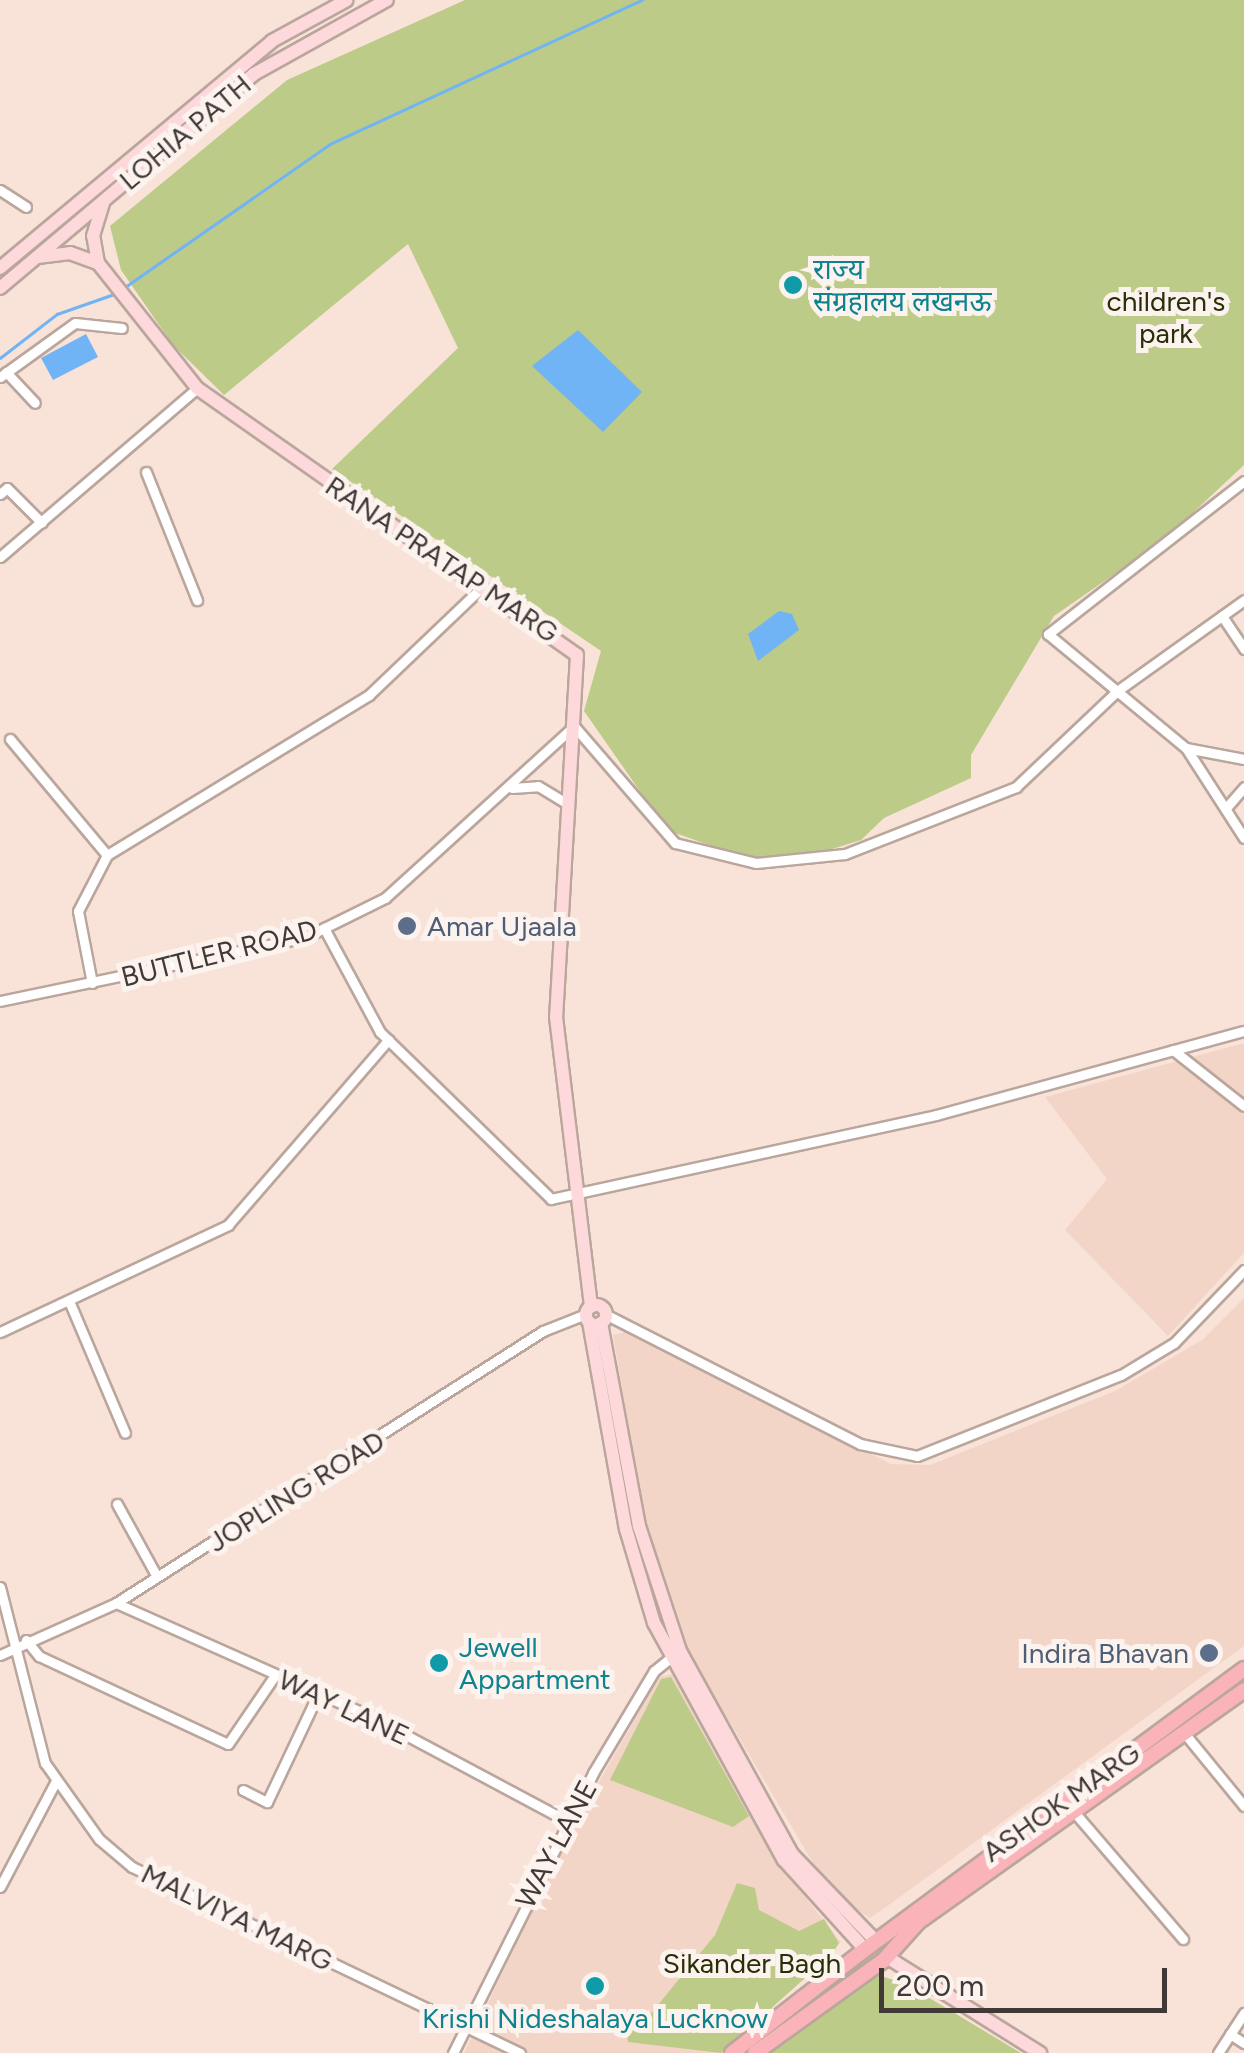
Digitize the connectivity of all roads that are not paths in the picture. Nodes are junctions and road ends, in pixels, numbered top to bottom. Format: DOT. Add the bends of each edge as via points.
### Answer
graph roads {
  1 [pos="347,0"];
  2 [pos="387,0"];
  3 [pos="0,190"];
  4 [pos="104,200"];
  5 [pos="26,206"];
  6 [pos="38,257"];
  7 [pos="100,266"];
  8 [pos="0,268"];
  9 [pos="0,288"];
  10 [pos="122,328"];
  11 [pos="3,374"];
  12 [pos="197,388"];
  13 [pos="35,403"];
  14 [pos="146,472"];
  15 [pos="0,478"];
  16 [pos="1244,481"];
  17 [pos="4,491"];
  18 [pos="42,522"];
  19 [pos="0,557"];
  20 [pos="485,584"];
  21 [pos="196,600"];
  22 [pos="1244,600"];
  23 [pos="1222,616"];
  24 [pos="1244,649"];
  25 [pos="1117,691"];
  26 [pos="574,726"];
  27 [pos="10,739"];
  28 [pos="1186,748"];
  29 [pos="1244,759"];
  30 [pos="512,788"];
  31 [pos="1244,788"];
  32 [pos="568,804"];
  33 [pos="1226,808"];
  34 [pos="1244,838"];
  35 [pos="107,855"];
  36 [pos="324,928"];
  37 [pos="92,983"];
  38 [pos="0,1000"];
  39 [pos="1244,1031"];
  40 [pos="388,1040"];
  41 [pos="1173,1050"];
  42 [pos="1244,1106"];
  43 [pos="573,1197"];
  44 [pos="1244,1270"];
  45 [pos="69,1301"];
  46 [pos="595,1316"];
  47 [pos="0,1332"];
  48 [pos="124,1434"];
  49 [pos="117,1504"];
  50 [pos="156,1574"];
  51 [pos="0,1587"];
  52 [pos="116,1604"];
  53 [pos="23,1642"];
  54 [pos="676,1654"];
  55 [pos="0,1655"];
  56 [pos="1244,1669"];
  57 [pos="275,1675"];
  58 [pos="1244,1690"];
  59 [pos="318,1696"];
  60 [pos="1184,1734"];
  61 [pos="56,1781"];
  62 [pos="1244,1785"];
  63 [pos="243,1790"];
  64 [pos="1234,1794"];
  65 [pos="1244,1806"];
  66 [pos="1075,1813"];
  67 [pos="566,1821"];
  68 [pos="0,1887"];
  69 [pos="1183,1939"];
  70 [pos="876,1949"];
  71 [pos="1244,2013"];
  72 [pos="465,2028"];
  73 [pos="1230,2034"];
  74 [pos="1244,2042"];
  75 [pos="453,2053"];
  76 [pos="520,2053"];
  77 [pos="732,2053"];
  78 [pos="755,2053"];
  79 [pos="1040,2053"];
  80 [pos="1218,2053"];
  1 -- 8 [label="street, LOHIA PATH" via="272,41"];
  2 -- 4 [label="street, LOHIA PATH" via="254,74"];
  3 -- 5 [label="street"];
  4 -- 6 [label="street, LOHIA PATH"];
  4 -- 7 [label="street" via="92,236"];
  6 -- 7 [label="street" via="70,253"];
  6 -- 9 [label="street, LOHIA PATH"];
  7 -- 12 [label="street, RANA PRATAP MARG" via="144,330"];
  10 -- 11 [label="street" via="76,324"];
  11 -- 13 [label="street"];
  12 -- 18 [label="street"];
  12 -- 20 [label="street, RANA PRATAP MARG"];
  14 -- 21 [label="street"];
  15 -- 17 [label="street"];
  16 -- 25 [label="street" via="1048,634"];
  17 -- 18 [label="street"];
  18 -- 19 [label="street"];
  20 -- 26 [label="street, RANA PRATAP MARG" via="577,655"];
  20 -- 35 [label="street" via="368,695"];
  22 -- 23 [label="street"];
  23 -- 24 [label="street"];
  23 -- 25 [label="street"];
  25 -- 26 [label="street" via="1016,786 804,862 718,859 675,844"];
  25 -- 28 [label="street"];
  26 -- 30 [label="street, BUTTLER ROAD"];
  26 -- 32 [label="street, RANA PRATAP MARG"];
  27 -- 35 [label="street"];
  28 -- 29 [label="street"];
  28 -- 33 [label="street"];
  30 -- 32 [label="street" via="538,786"];
  30 -- 36 [label="street, BUTTLER ROAD" via="385,898"];
  31 -- 33 [label="street"];
  32 -- 43 [label="street, RANA PRATAP MARG" via="556,1017"];
  33 -- 34 [label="street"];
  35 -- 37 [label="street" via="78,912"];
  36 -- 37 [label="street, BUTTLER ROAD"];
  36 -- 40 [label="street"];
  37 -- 38 [label="street, BUTTLER ROAD"];
  39 -- 41 [label="street"];
  40 -- 43 [label="street" via="551,1198"];
  40 -- 45 [label="street" via="228,1225"];
  41 -- 42 [label="street"];
  41 -- 43 [label="street"];
  43 -- 46 [label="street, RANA PRATAP MARG"];
  44 -- 46 [label="street" via="1174,1343 1121,1375 917,1456 860,1444"];
  45 -- 47 [label="street"];
  45 -- 48 [label="street"];
  46 -- 50 [label="street, JOPLING ROAD" via="543,1331 262,1518"];
  46 -- 54 [label="street, RANA PRATAP MARG" via="626,1530"];
  49 -- 50 [label="street"];
  50 -- 52 [label="street, JOPLING ROAD"];
  51 -- 53 [label="street, MALVIYA MARG"];
  52 -- 53 [label="street, JOPLING ROAD"];
  52 -- 57 [label="street, WAY LANE"];
  53 -- 55 [label="street, JOPLING ROAD"];
  53 -- 57 [label="street" via="38,1656 228,1744"];
  53 -- 61 [label="street, MALVIYA MARG"];
  54 -- 67 [label="street, WAY LANE"];
  54 -- 70 [label="street, RANA PRATAP MARG" via="784,1860"];
  56 -- 70 [label="main road, ASHOK MARG"];
  57 -- 59 [label="street, WAY LANE"];
  58 -- 60 [label="main road, ASHOK MARG"];
  59 -- 63 [label="street" via="266,1802"];
  59 -- 67 [label="street, WAY LANE"];
  60 -- 64 [label="street"];
  60 -- 66 [label="main road, ASHOK MARG"];
  61 -- 68 [label="street"];
  61 -- 72 [label="street, MALVIYA MARG" via="132,1867"];
  62 -- 64 [label="street"];
  64 -- 65 [label="street"];
  66 -- 69 [label="street"];
  66 -- 70 [label="main road, ASHOK MARG"];
  67 -- 72 [label="street, WAY LANE"];
  70 -- 77 [label="main road, ASHOK MARG"];
  70 -- 78 [label="main road, ASHOK MARG"];
  70 -- 79 [label="street, RANA PRATAP MARG"];
  71 -- 73 [label="street"];
  72 -- 75 [label="street, WAY LANE"];
  72 -- 76 [label="street, MALVIYA MARG"];
  73 -- 74 [label="street"];
  73 -- 80 [label="street"];
}
